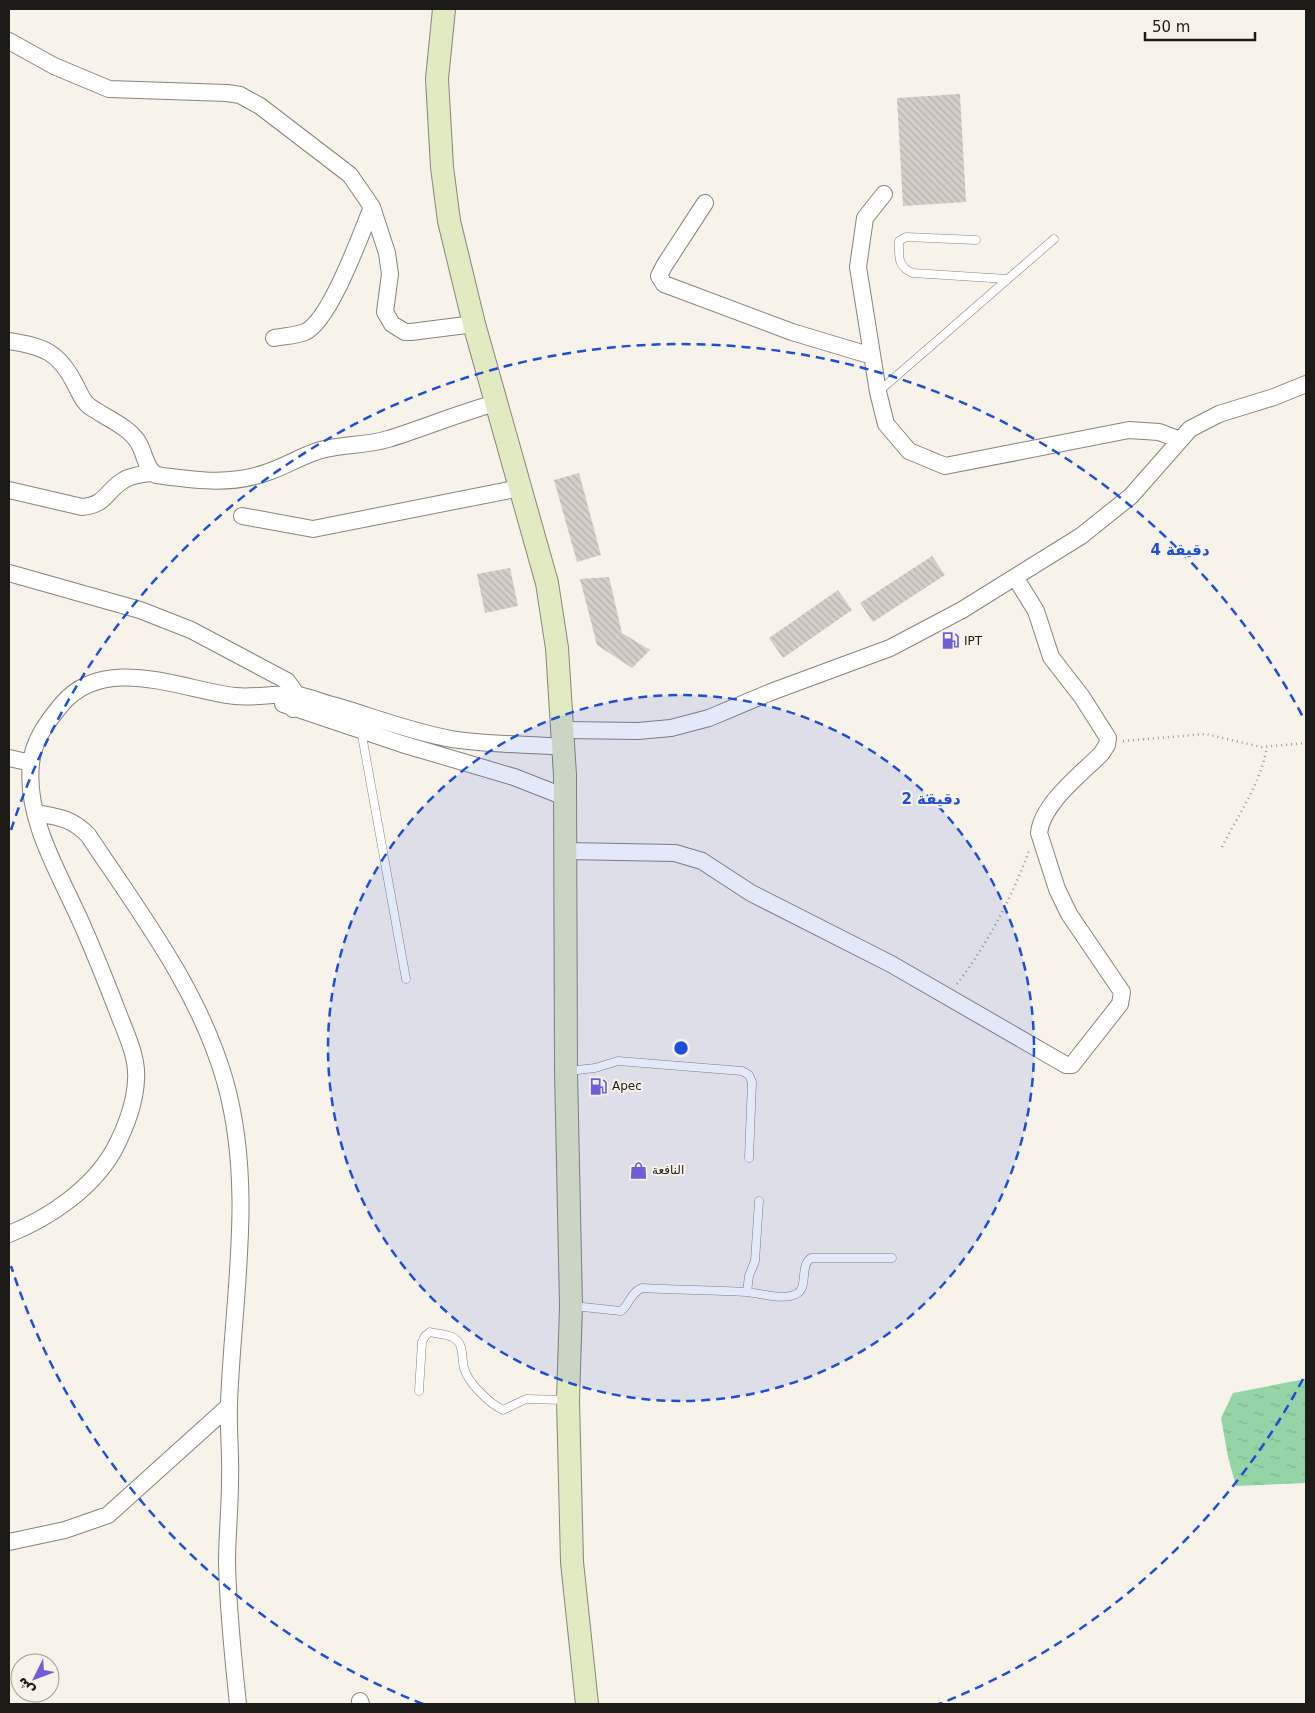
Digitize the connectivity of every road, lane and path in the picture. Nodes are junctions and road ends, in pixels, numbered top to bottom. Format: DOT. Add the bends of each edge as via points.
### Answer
graph roads {
  1 [pos="444,9"];
  2 [pos="9,40"];
  3 [pos="884,194"];
  4 [pos="705,204"];
  5 [pos="372,208"];
  6 [pos="1054,239"];
  7 [pos="976,240"];
  8 [pos="1007,279"];
  9 [pos="474,324"];
  10 [pos="274,338"];
  11 [pos="9,340"];
  12 [pos="872,356"];
  13 [pos="1306,384"];
  14 [pos="878,392"];
  15 [pos="496,403"];
  16 [pos="1180,440"];
  17 [pos="152,472"];
  18 [pos="520,488"];
  19 [pos="9,490"];
  20 [pos="242,516"];
  21 [pos="9,573"];
  22 [pos="1015,577"];
  23 [pos="295,702"];
  24 [pos="361,714"];
  25 [pos="406,727"];
  26 [pos="361,731"];
  27 [pos="564,739"];
  28 [pos="1107,740"];
  29 [pos="1306,743"];
  30 [pos="402,744"];
  31 [pos="1266,747"];
  32 [pos="9,758"];
  33 [pos="31,764"];
  34 [pos="565,797"];
  35 [pos="36,813"];
  36 [pos="1039,833"];
  37 [pos="1222,847"];
  38 [pos="566,851"];
  39 [pos="406,979"];
  40 [pos="947,997"];
  41 [pos="566,1071"];
  42 [pos="749,1158"];
  43 [pos="759,1201"];
  44 [pos="9,1234"];
  45 [pos="892,1258"];
  46 [pos="747,1292"];
  47 [pos="571,1306"];
  48 [pos="418,1391"];
  49 [pos="568,1400"];
  50 [pos="229,1406"];
  51 [pos="9,1542"];
  52 [pos="238,1704"];
  53 [pos="586,1704"];
  1 -- 9 [label="main road" via="437,79 442,167 449,221"];
  2 -- 5 [label="street" via="54,66 109,89 226,93 249,99 350,175"];
  3 -- 12 [label="street" via="865,218 858,267"];
  4 -- 12 [label="street" via="664,266 659,276 664,284 792,332"];
  5 -- 9 [label="street" via="387,253 390,274 385,312 392,324 411,332"];
  5 -- 10 [label="street" via="323,315 306,332"];
  6 -- 8 [label="lane"];
  7 -- 8 [label="lane" via="906,237 899,241 899,261 905,270 913,273"];
  8 -- 14 [label="lane"];
  9 -- 15 [label="main road"];
  11 -- 17 [label="street" via="44,349 56,356 66,366 88,406 138,442"];
  12 -- 14 [label="street"];
  13 -- 16 [label="street" via="1219,414 1190,429"];
  14 -- 16 [label="street" via="886,424 909,451 945,466 1129,430 1159,432"];
  15 -- 17 [label="street" via="362,446 319,451 248,478 204,481"];
  15 -- 18 [label="main road"];
  16 -- 22 [label="street" via="1146,481 1112,514"];
  17 -- 19 [label="street" via="123,480 100,502 82,507"];
  18 -- 20 [label="street" via="312,529"];
  18 -- 27 [label="main road" via="550,601 558,648"];
  21 -- 23 [label="street" via="116,602 191,630 279,675 293,688"];
  22 -- 27 [label="street" via="890,648 709,718 671,728"];
  22 -- 28 [label="street" via="1036,611 1051,657 1082,698"];
  23 -- 24 [label="street"];
  23 -- 26 [label="street"];
  23 -- 33 [label="street" via="228,695 138,678 100,682 81,688 64,702 36,742"];
  24 -- 25 [label="street"];
  24 -- 26 [label="lane"];
  25 -- 27 [label="street" via="450,739"];
  25 -- 30 [label="street"];
  26 -- 30 [label="street"];
  26 -- 39 [label="lane"];
  27 -- 34 [label="main road"];
  28 -- 31 [label="path" via="1127,742 1206,734"];
  28 -- 36 [label="street" via="1100,754 1047,809"];
  29 -- 31 [label="path"];
  30 -- 34 [label="street" via="514,777"];
  31 -- 37 [label="path" via="1257,784"];
  32 -- 33 [label="street"];
  33 -- 35 [label="street"];
  34 -- 38 [label="main road"];
  35 -- 44 [label="street" via="44,840 88,937 131,1046 136,1082 120,1138 93,1179 69,1200"];
  35 -- 50 [label="street" via="77,823 88,835 164,949 196,1005 217,1057 240,1151 238,1282"];
  36 -- 40 [label="path" via="978,957"];
  36 -- 40 [label="street" via="1057,889 1069,914 1122,992 1120,1004 1069,1066"];
  38 -- 40 [label="street" via="691,856 760,897 891,964"];
  38 -- 41 [label="main road"];
  41 -- 42 [label="lane" via="595,1068 618,1061 742,1071 752,1082"];
  41 -- 47 [label="main road"];
  43 -- 46 [label="lane" via="755,1261"];
  45 -- 46 [label="lane" via="812,1258 804,1265 797,1294 786,1297"];
  46 -- 47 [label="lane" via="642,1288 635,1291 627,1306 620,1311"];
  47 -- 49 [label="main road"];
  48 -- 49 [label="lane" via="422,1342 430,1332 453,1337 460,1343 468,1377 503,1410 526,1399"];
  49 -- 53 [label="main road" via="573,1578"];
  50 -- 51 [label="street" via="108,1515 65,1530"];
  50 -- 52 [label="street" via="228,1592"];
}
